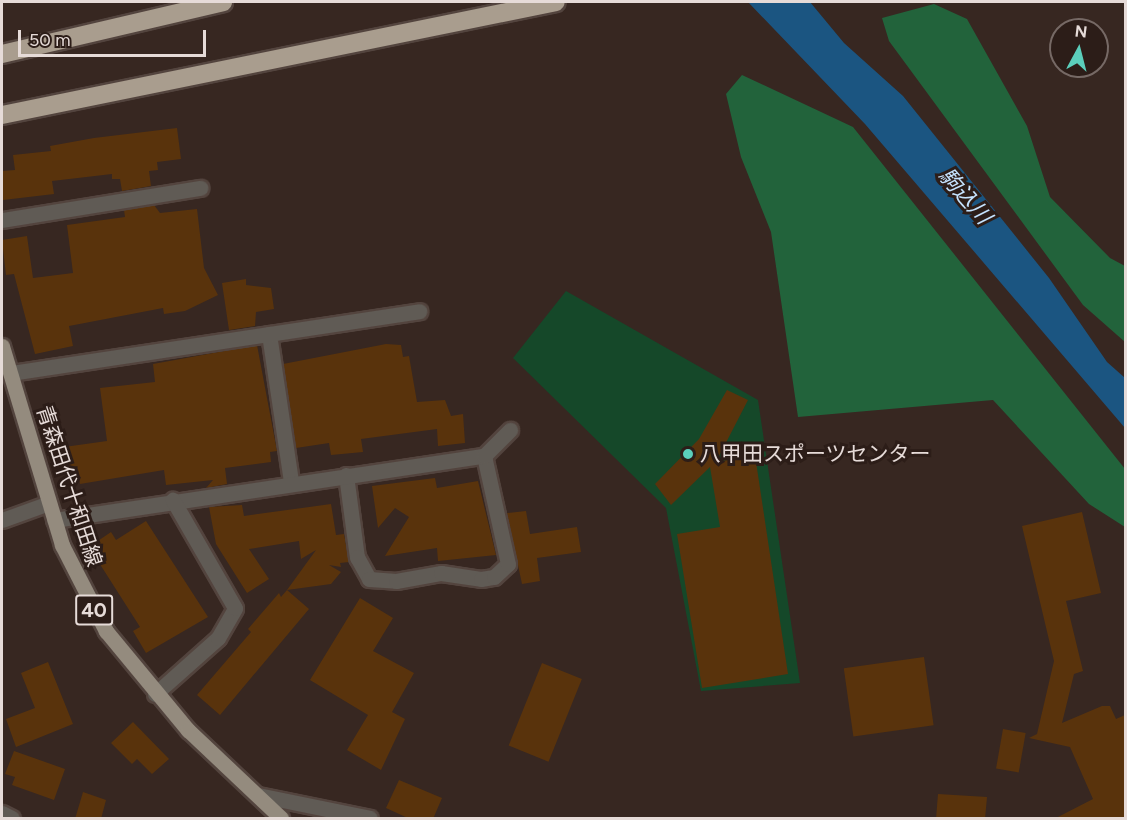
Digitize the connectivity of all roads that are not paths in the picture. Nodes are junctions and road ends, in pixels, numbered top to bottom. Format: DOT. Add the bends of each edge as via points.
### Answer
graph roads {
  1 [pos="223,2"];
  2 [pos="556,2"];
  3 [pos="2,54"];
  4 [pos="2,115"];
  5 [pos="200,188"];
  6 [pos="2,220"];
  7 [pos="419,311"];
  8 [pos="269,334"];
  9 [pos="2,346"];
  10 [pos="11,373"];
  11 [pos="510,430"];
  12 [pos="484,456"];
  13 [pos="346,474"];
  14 [pos="291,482"];
  15 [pos="173,500"];
  16 [pos="49,503"];
  17 [pos="2,520"];
  18 [pos="54,520"];
  19 [pos="155,694"];
  20 [pos="258,795"];
  21 [pos="2,813"];
  22 [pos="12,819"];
  23 [pos="281,819"];
  24 [pos="370,819"];
  1 -- 3 [label="highway"];
  2 -- 4 [label="highway"];
  5 -- 6 [label="street"];
  7 -- 8 [label="street"];
  8 -- 10 [label="street"];
  8 -- 14 [label="street"];
  9 -- 10 [label="main road, 青森田代十和田線 / 40"];
  10 -- 16 [label="main road, 青森田代十和田線 / 40"];
  11 -- 12 [label="street"];
  12 -- 13 [label="street"];
  12 -- 13 [label="street" via="508,564 494,577 481,579 441,573 382,582 369,579 357,557"];
  13 -- 14 [label="street"];
  14 -- 15 [label="street"];
  15 -- 18 [label="street"];
  15 -- 19 [label="street" via="235,608 218,638"];
  16 -- 17 [label="street"];
  16 -- 18 [label="main road, 青森田代十和田線 / 40"];
  18 -- 19 [label="main road, 青森田代十和田線 / 40" via="80,586 106,631"];
  19 -- 20 [label="main road, 青森田代十和田線 / 40"];
  20 -- 23 [label="main road, 青森田代十和田線 / 40"];
  20 -- 24 [label="street"];
  21 -- 22 [label="street"];
}
